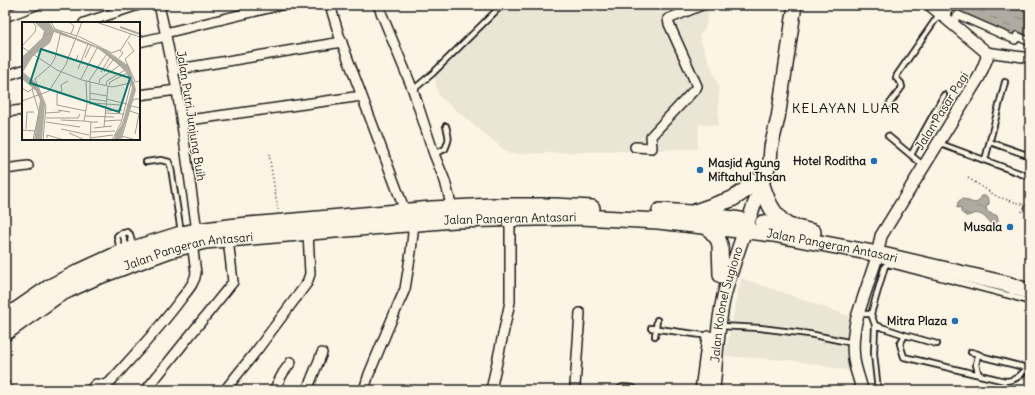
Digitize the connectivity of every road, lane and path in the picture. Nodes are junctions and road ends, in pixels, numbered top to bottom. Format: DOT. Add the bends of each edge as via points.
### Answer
graph roads {
  1 [pos="36,5"];
  2 [pos="138,5"];
  3 [pos="159,5"];
  4 [pos="281,5"];
  5 [pos="330,5"];
  6 [pos="378,5"];
  7 [pos="502,5"];
  8 [pos="702,5"];
  9 [pos="795,5"];
  10 [pos="930,5"];
  11 [pos="950,5"];
  12 [pos="943,15"];
  13 [pos="5,17"];
  14 [pos="87,22"];
  15 [pos="952,24"];
  16 [pos="166,35"];
  17 [pos="140,42"];
  18 [pos="342,42"];
  19 [pos="1030,42"];
  20 [pos="986,52"];
  21 [pos="1030,58"];
  22 [pos="22,70"];
  23 [pos="173,70"];
  24 [pos="11,74"];
  25 [pos="1006,82"];
  26 [pos="177,90"];
  27 [pos="413,90"];
  28 [pos="140,95"];
  29 [pos="944,95"];
  30 [pos="362,96"];
  31 [pos="888,106"];
  32 [pos="22,110"];
  33 [pos="5,112"];
  34 [pos="182,121"];
  35 [pos="446,126"];
  36 [pos="888,136"];
  37 [pos="990,142"];
  38 [pos="938,143"];
  39 [pos="635,148"];
  40 [pos="268,154"];
  41 [pos="434,154"];
  42 [pos="911,155"];
  43 [pos="1030,156"];
  44 [pos="985,160"];
  45 [pos="146,162"];
  46 [pos="28,166"];
  47 [pos="924,166"];
  48 [pos="5,169"];
  49 [pos="1030,177"];
  50 [pos="968,178"];
  51 [pos="758,183"];
  52 [pos="1025,205"];
  53 [pos="1030,206"];
  54 [pos="452,208"];
  55 [pos="405,211"];
  56 [pos="1022,212"];
  57 [pos="691,213"];
  58 [pos="510,218"];
  59 [pos="366,221"];
  60 [pos="280,222"];
  61 [pos="414,223"];
  62 [pos="743,225"];
  63 [pos="707,226"];
  64 [pos="788,226"];
  65 [pos="308,232"];
  66 [pos="122,233"];
  67 [pos="181,234"];
  68 [pos="195,237"];
  69 [pos="228,239"];
  70 [pos="879,250"];
  71 [pos="127,251"];
  72 [pos="893,262"];
  73 [pos="90,274"];
  74 [pos="721,275"];
  75 [pos="1030,283"];
  76 [pos="1010,286"];
  77 [pos="1030,292"];
  78 [pos="1030,302"];
  79 [pos="580,313"];
  80 [pos="858,314"];
  81 [pos="871,314"];
  82 [pos="5,318"];
  83 [pos="657,320"];
  84 [pos="876,325"];
  85 [pos="719,326"];
  86 [pos="654,328"];
  87 [pos="5,333"];
  88 [pos="905,335"];
  89 [pos="656,336"];
  90 [pos="709,336"];
  91 [pos="853,343"];
  92 [pos="937,344"];
  93 [pos="971,352"];
  94 [pos="322,353"];
  95 [pos="978,354"];
  96 [pos="291,362"];
  97 [pos="1028,366"];
  98 [pos="980,375"];
  99 [pos="5,387"];
  100 [pos="7,390"];
  101 [pos="90,390"];
  102 [pos="146,390"];
  103 [pos="225,390"];
  104 [pos="274,390"];
  105 [pos="307,390"];
  106 [pos="364,390"];
  107 [pos="491,390"];
  108 [pos="576,390"];
  109 [pos="621,390"];
  110 [pos="633,390"];
  111 [pos="702,390"];
  112 [pos="713,390"];
  113 [pos="862,390"];
  114 [pos="878,390"];
  1 -- 13 [label="street"];
  2 -- 14 [label="street"];
  3 -- 16 [label="street, Jalan Putri Junjung Buih"];
  4 -- 16 [label="street"];
  5 -- 18 [label="street"];
  6 -- 27 [label="street"];
  7 -- 27 [label="lane"];
  8 -- 39 [label="street" via="668,19 696,88 651,136 652,148"];
  9 -- 51 [label="main road" via="770,162"];
  10 -- 12 [label="street"];
  11 -- 12 [label="street"];
  12 -- 15 [label="street"];
  12 -- 31 [label="lane" via="897,75 896,80 902,85"];
  15 -- 19 [label="street" via="958,15 1015,40 1017,36"];
  15 -- 20 [label="street"];
  16 -- 17 [label="street"];
  16 -- 23 [label="street, Jalan Putri Junjung Buih"];
  18 -- 23 [label="street"];
  18 -- 30 [label="street"];
  20 -- 21 [label="street"];
  20 -- 38 [label="street, Jalan Pasar Pagi" via="988,58 979,78"];
  22 -- 24 [label="street"];
  23 -- 26 [label="street, Jalan Putri Junjung Buih"];
  25 -- 37 [label="lane"];
  26 -- 28 [label="street"];
  26 -- 34 [label="street, Jalan Putri Junjung Buih"];
  27 -- 41 [label="street"];
  29 -- 42 [label="lane"];
  30 -- 34 [label="street"];
  30 -- 55 [label="street"];
  32 -- 33 [label="street"];
  34 -- 68 [label="street, Jalan Putri Junjung Buih"];
  35 -- 41 [label="lane" via="449,141 445,149"];
  36 -- 42 [label="lane"];
  37 -- 43 [label="lane"];
  37 -- 44 [label="lane"];
  38 -- 44 [label="lane"];
  38 -- 47 [label="street, Jalan Pasar Pagi"];
  40 -- 60 [label="path"];
  41 -- 54 [label="street" via="445,180"];
  42 -- 47 [label="lane"];
  44 -- 49 [label="lane"];
  45 -- 67 [label="lane" via="169,162"];
  46 -- 48 [label="street"];
  47 -- 70 [label="street, Jalan Pasar Pagi" via="881,236"];
  50 -- 52 [label="path" via="998,197"];
  51 -- 57 [label="highway" via="732,198"];
  51 -- 62 [label="main road"];
  51 -- 64 [label="highway" via="772,210"];
  52 -- 53 [label="path"];
  52 -- 56 [label="path"];
  54 -- 55 [label="highway, Jalan Pangeran Antasari"];
  54 -- 57 [label="highway, Jalan Pangeran Antasari" via="555,206"];
  55 -- 59 [label="highway, Jalan Pangeran Antasari"];
  57 -- 62 [label="highway, Jalan Pangeran Antasari"];
  58 -- 61 [label="highway, Jalan Pangeran Antasari"];
  58 -- 63 [label="highway, Jalan Pangeran Antasari" via="658,220"];
  58 -- 107 [label="street" via="510,302"];
  59 -- 60 [label="highway, Jalan Pangeran Antasari"];
  59 -- 61 [label="highway, Jalan Pangeran Antasari"];
  59 -- 65 [label="highway, Jalan Pangeran Antasari"];
  60 -- 68 [label="highway, Jalan Pangeran Antasari"];
  61 -- 106 [label="street" via="405,289"];
  62 -- 63 [label="highway, Jalan Pangeran Antasari"];
  62 -- 64 [label="highway, Jalan Pangeran Antasari"];
  62 -- 70 [label="highway, Jalan Pangeran Antasari" via="773,234"];
  62 -- 74 [label="main road, Jalan Kolonel Sugiono"];
  62 -- 85 [label="main road, Jalan Kolonel Sugiono"];
  63 -- 74 [label="highway" via="720,245"];
  64 -- 70 [label="highway, Jalan Pangeran Antasari"];
  65 -- 69 [label="highway, Jalan Pangeran Antasari"];
  65 -- 103 [label="street" via="310,274 307,283"];
  66 -- 71 [label="lane"];
  66 -- 71 [label="lane" via="116,238"];
  66 -- 71 [label="lane" via="130,234"];
  67 -- 68 [label="highway, Jalan Pangeran Antasari"];
  67 -- 71 [label="highway, Jalan Pangeran Antasari"];
  68 -- 69 [label="highway, Jalan Pangeran Antasari" via="205,241"];
  68 -- 73 [label="highway, Jalan Pangeran Antasari" via="170,250"];
  68 -- 101 [label="street, Jalan Putri Junjung Buih" via="196,276 192,284 165,321 110,382 96,384"];
  69 -- 102 [label="street" via="232,282"];
  70 -- 72 [label="highway, Jalan Pangeran Antasari"];
  70 -- 76 [label="highway, Jalan Pangeran Antasari"];
  70 -- 80 [label="street, Jalan Pasar Pagi"];
  71 -- 73 [label="highway, Jalan Pangeran Antasari"];
  72 -- 76 [label="highway, Jalan Pangeran Antasari"];
  72 -- 81 [label="lane" via="885,266"];
  73 -- 82 [label="highway, Jalan Pangeran Antasari" via="62,280"];
  73 -- 87 [label="highway, Jalan Pangeran Antasari"];
  74 -- 90 [label="main road, Jalan Kolonel Sugiono"];
  75 -- 76 [label="highway, Jalan Pangeran Antasari"];
  76 -- 77 [label="highway, Jalan Pangeran Antasari"];
  76 -- 78 [label="lane"];
  79 -- 108 [label="street"];
  80 -- 81 [label="lane"];
  80 -- 91 [label="street, Jalan Pasar Pagi"];
  81 -- 84 [label="lane"];
  83 -- 86 [label="lane"];
  84 -- 88 [label="lane"];
  84 -- 114 [label="lane" via="874,354"];
  85 -- 91 [label="lane" via="809,334"];
  85 -- 112 [label="main road, Jalan Kolonel Sugiono"];
  86 -- 89 [label="lane"];
  86 -- 90 [label="lane"];
  88 -- 92 [label="lane"];
  88 -- 98 [label="lane" via="900,344 904,357"];
  90 -- 111 [label="main road, Jalan Kolonel Sugiono"];
  91 -- 113 [label="street, Jalan Pasar Pagi" via="854,360"];
  93 -- 95 [label="lane"];
  94 -- 105 [label="street"];
  95 -- 97 [label="lane"];
  95 -- 98 [label="lane" via="976,365"];
  96 -- 104 [label="street"];
  97 -- 98 [label="lane" via="1022,374 1010,381"];
  99 -- 100 [label="street"];
  109 -- 110 [label="street"];
}
